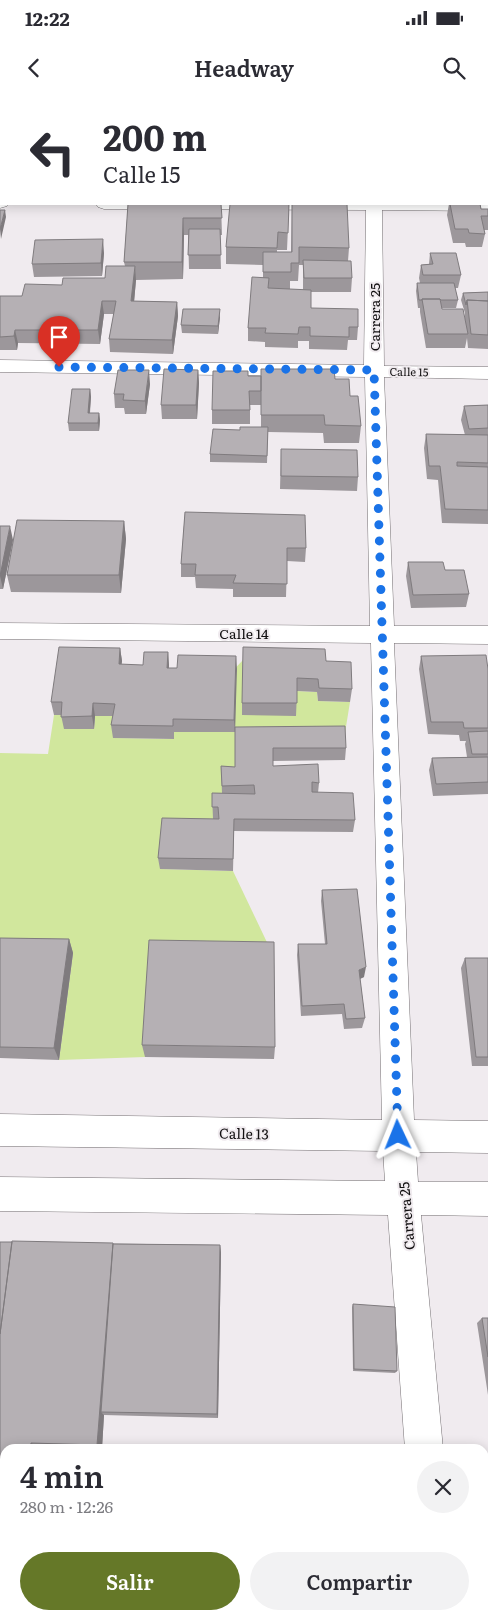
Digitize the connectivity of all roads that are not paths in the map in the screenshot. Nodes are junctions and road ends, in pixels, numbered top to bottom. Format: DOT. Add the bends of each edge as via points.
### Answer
graph roads {
  1 [pos="374,205"];
  2 [pos="488,206"];
  3 [pos="0,366"];
  4 [pos="374,370"];
  5 [pos="488,373"];
  6 [pos="0,631"];
  7 [pos="382,634"];
  8 [pos="488,635"];
  9 [pos="0,1130"];
  10 [pos="398,1135"];
  11 [pos="488,1137"];
  12 [pos="0,1194"];
  13 [pos="404,1197"];
  14 [pos="488,1199"];
  15 [pos="424,1444"];
  1 -- 2 [label="street"];
  1 -- 4 [label="street, Carrera 25"];
  3 -- 4 [label="street, Calle 15"];
  4 -- 5 [label="street, Calle 15"];
  4 -- 7 [label="street, Carrera 25"];
  6 -- 7 [label="street, Calle 14"];
  7 -- 8 [label="street, Calle 14"];
  7 -- 10 [label="street, Carrera 25"];
  9 -- 10 [label="street, Calle 13"];
  10 -- 11 [label="street, Calle 13"];
  10 -- 13 [label="street, Carrera 25"];
  12 -- 13 [label="street"];
  13 -- 14 [label="street"];
  13 -- 15 [label="street, Carrera 25"];
}
